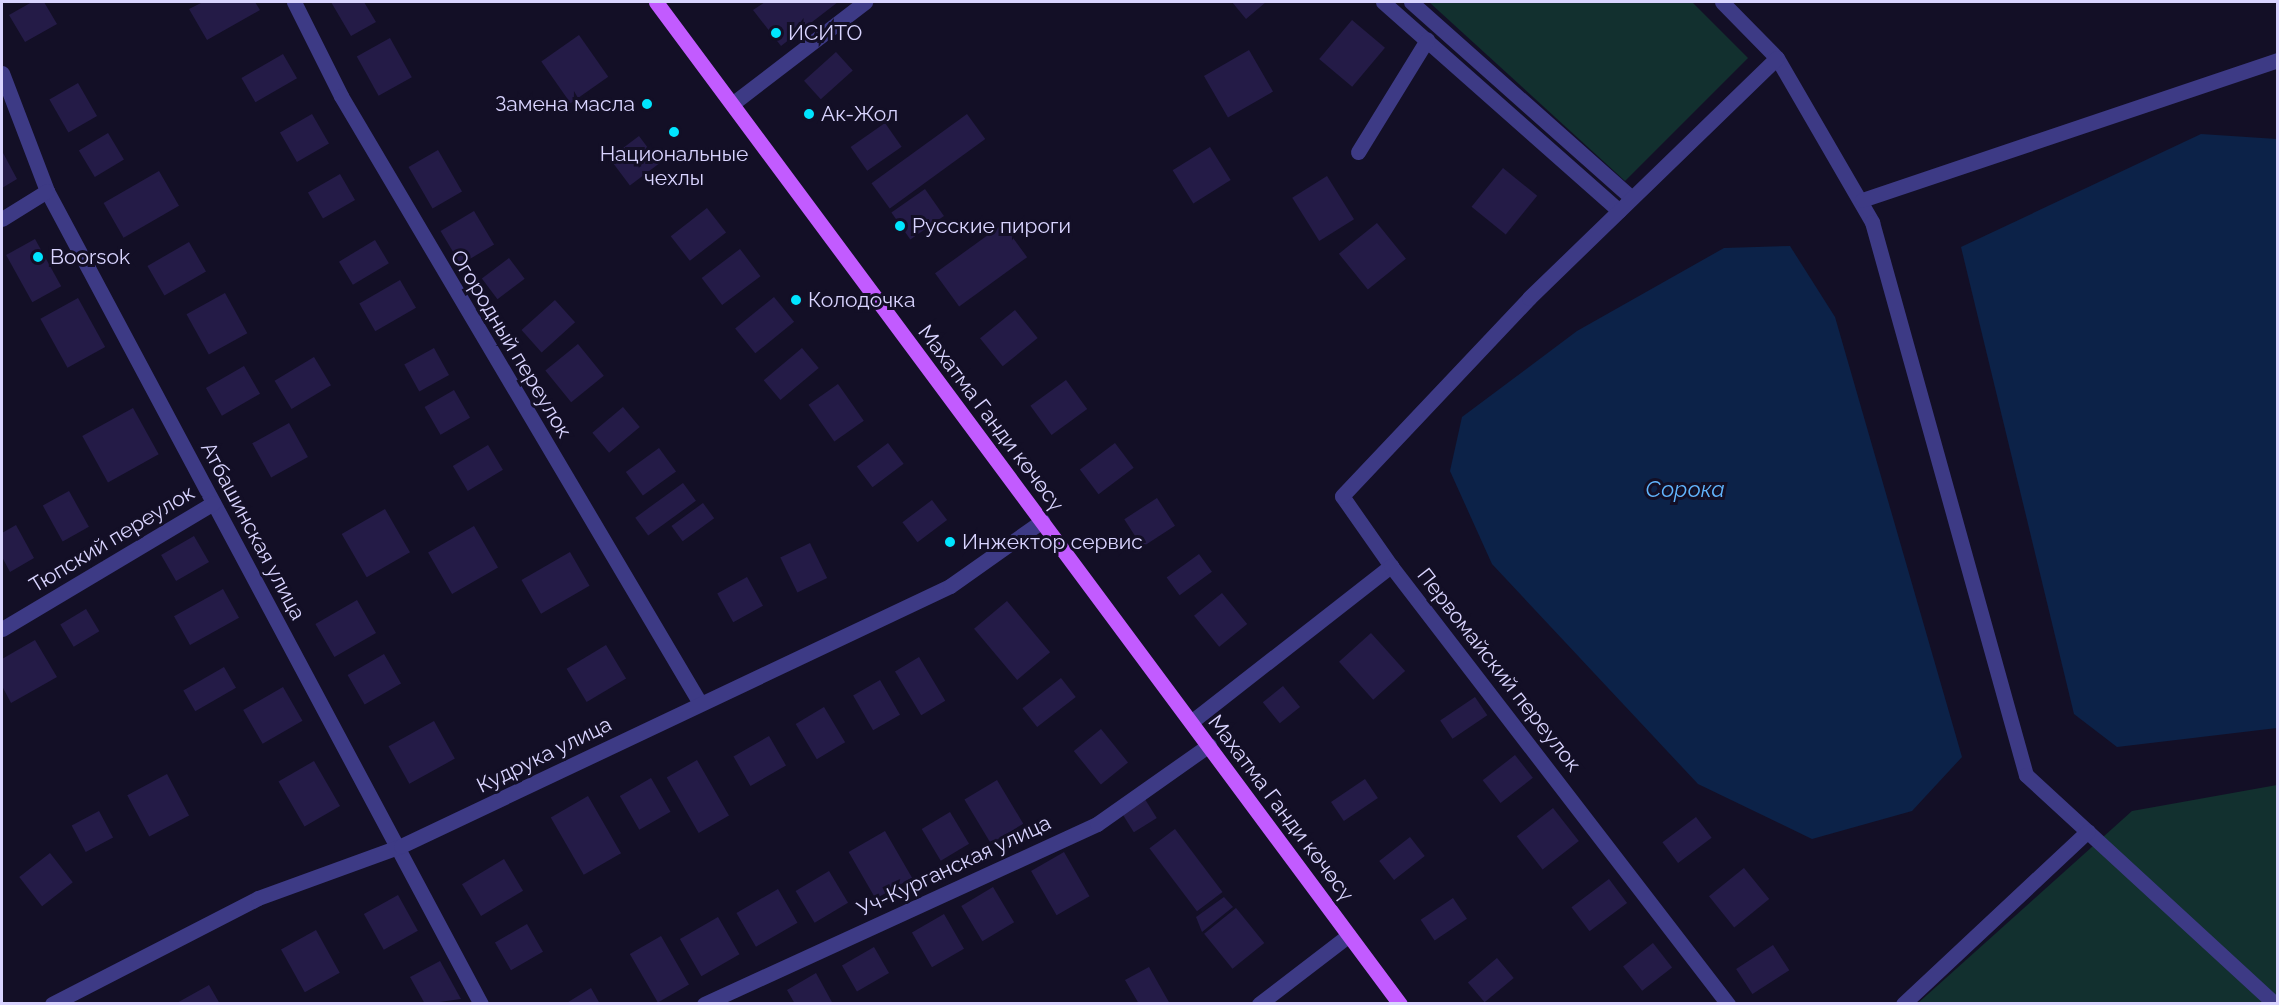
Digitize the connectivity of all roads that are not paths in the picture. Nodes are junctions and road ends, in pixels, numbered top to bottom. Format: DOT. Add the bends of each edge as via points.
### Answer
graph roads {
  1 [pos="294,2"];
  2 [pos="656,2"];
  3 [pos="865,2"];
  4 [pos="1383,2"];
  5 [pos="1411,2"];
  6 [pos="1722,2"];
  7 [pos="1426,40"];
  8 [pos="1777,58"];
  9 [pos="2277,60"];
  10 [pos="2,73"];
  11 [pos="732,104"];
  12 [pos="1358,152"];
  13 [pos="47,191"];
  14 [pos="1632,198"];
  15 [pos="1863,200"];
  16 [pos="1619,212"];
  17 [pos="2,219"];
  18 [pos="213,503"];
  19 [pos="1042,521"];
  20 [pos="1391,566"];
  21 [pos="2,629"];
  22 [pos="700,703"];
  23 [pos="1191,723"];
  24 [pos="1209,746"];
  25 [pos="2088,831"];
  26 [pos="401,846"];
  27 [pos="1349,935"];
  28 [pos="52,1004"];
  29 [pos="481,1004"];
  30 [pos="704,1004"];
  31 [pos="1259,1004"];
  32 [pos="1400,1004"];
  33 [pos="1728,1004"];
  34 [pos="1903,1004"];
  35 [pos="2275,1004"];
  1 -- 22 [label="street, Огородный переулок" via="341,96"];
  2 -- 11 [label="main road, Махатма Ганди көчөсү"];
  3 -- 11 [label="street"];
  4 -- 7 [label="street"];
  5 -- 14 [label="street"];
  6 -- 8 [label="street"];
  7 -- 12 [label="street"];
  7 -- 16 [label="street"];
  8 -- 14 [label="street"];
  8 -- 15 [label="street"];
  9 -- 15 [label="street"];
  10 -- 13 [label="street, Атбашинская улица"];
  11 -- 19 [label="main road, Махатма Ганди көчөсү"];
  13 -- 17 [label="street"];
  13 -- 18 [label="street, Атбашинская улица"];
  14 -- 16 [label="street"];
  15 -- 25 [label="street" via="2026,775"];
  16 -- 20 [label="street" via="1529,297 1342,496"];
  18 -- 21 [label="street, Тюпский переулок"];
  18 -- 26 [label="street, Атбашинская улица"];
  19 -- 22 [label="street, Кудрука улица" via="950,586"];
  19 -- 23 [label="main road, Махатма Ганди көчөсү"];
  20 -- 23 [label="street, Первомайский переулок"];
  20 -- 33 [label="street, Первомайский переулок"];
  22 -- 26 [label="street, Кудрука улица"];
  23 -- 24 [label="main road, Махатма Ганди көчөсү"];
  24 -- 27 [label="main road, Махатма Ганди көчөсү"];
  24 -- 30 [label="street, Уч-Курганская улица" via="1097,824"];
  25 -- 34 [label="street"];
  25 -- 35 [label="street"];
  26 -- 28 [label="street, Кудрука улица" via="258,898"];
  26 -- 29 [label="street, Атбашинская улица"];
  27 -- 31 [label="street"];
  27 -- 32 [label="main road, Махатма Ганди көчөсү"];
}
